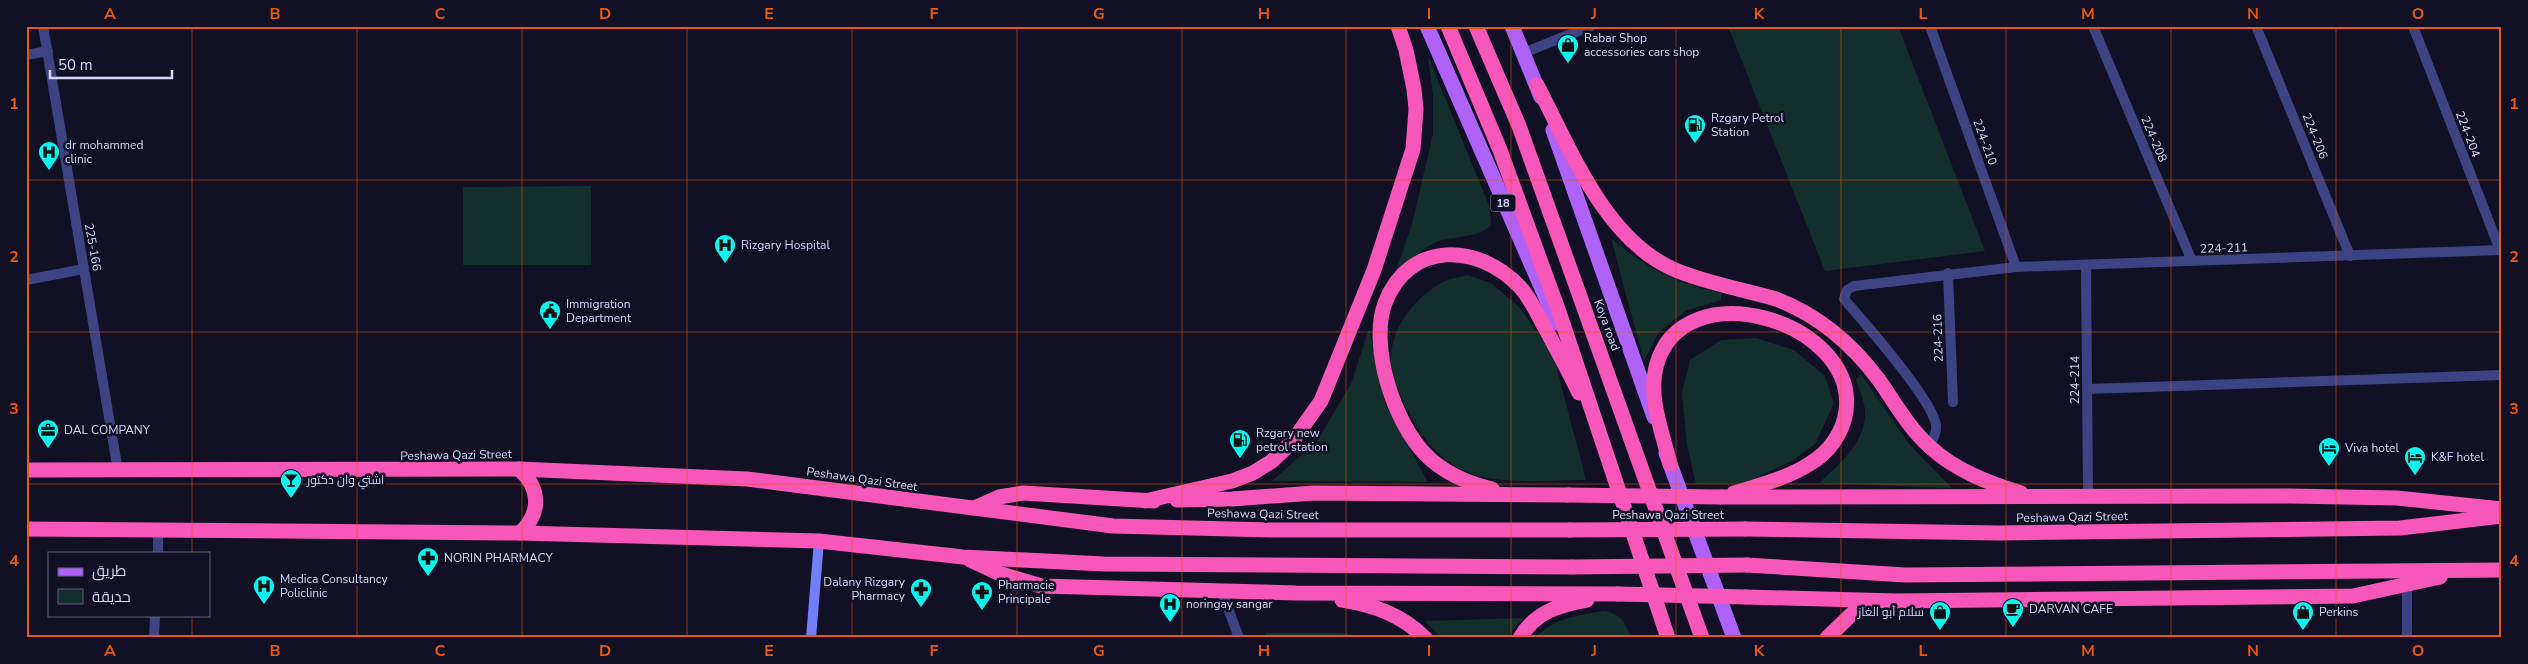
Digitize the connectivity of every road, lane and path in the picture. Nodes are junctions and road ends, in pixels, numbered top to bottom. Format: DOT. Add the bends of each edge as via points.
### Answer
graph roads {
  1 [pos="43,26"];
  2 [pos="1398,26"];
  3 [pos="1427,26"];
  4 [pos="1448,26"];
  5 [pos="1476,26"];
  6 [pos="1512,26"];
  7 [pos="1591,26"];
  8 [pos="1930,26"];
  9 [pos="2093,26"];
  10 [pos="2256,26"];
  11 [pos="2413,26"];
  12 [pos="48,51"];
  13 [pos="1523,54"];
  14 [pos="26,55"];
  15 [pos="1537,85"];
  16 [pos="2501,250"];
  17 [pos="2350,256"];
  18 [pos="2192,261"];
  19 [pos="2086,264"];
  20 [pos="2016,267"];
  21 [pos="84,270"];
  22 [pos="1948,273"];
  23 [pos="26,280"];
  24 [pos="2502,375"];
  25 [pos="1583,379"];
  26 [pos="2088,389"];
  27 [pos="1953,402"];
  28 [pos="1600,430"];
  29 [pos="1929,446"];
  30 [pos="1670,464"];
  31 [pos="520,469"];
  32 [pos="26,470"];
  33 [pos="118,471"];
  34 [pos="1518,495"];
  35 [pos="2088,496"];
  36 [pos="1721,497"];
  37 [pos="2036,498"];
  38 [pos="1145,501"];
  39 [pos="973,508"];
  40 [pos="2502,509"];
  41 [pos="2502,516"];
  42 [pos="26,529"];
  43 [pos="158,530"];
  44 [pos="520,533"];
  45 [pos="819,541"];
  46 [pos="158,552"];
  47 [pos="963,557"];
  48 [pos="2502,570"];
  49 [pos="2461,571"];
  50 [pos="2407,586"];
  51 [pos="1222,592"];
  52 [pos="1296,593"];
  53 [pos="1618,594"];
  54 [pos="1896,601"];
  55 [pos="1658,610"];
  56 [pos="155,616"];
  57 [pos="154,638"];
  58 [pos="811,638"];
  59 [pos="1239,638"];
  60 [pos="1425,638"];
  61 [pos="1520,638"];
  62 [pos="1658,638"];
  63 [pos="1668,638"];
  64 [pos="1702,638"];
  65 [pos="1734,638"];
  66 [pos="1827,638"];
  67 [pos="2407,638"];
  1 -- 12 [label="street, 225-166"];
  2 -- 38 [label="highway" via="1414,89 1416,109 1412,149 1374,270 1321,401 1292,442 1253,473"];
  3 -- 25 [label="main road, 18" via="1524,252"];
  4 -- 25 [label="highway" via="1500,150"];
  5 -- 64 [label="highway, Koya road" via="1519,126"];
  6 -- 13 [label="main road"];
  7 -- 13 [label="street"];
  8 -- 20 [label="street, 224-210"];
  9 -- 18 [label="street, 224-208"];
  10 -- 17 [label="street, 224-206"];
  11 -- 16 [label="street, 224-204"];
  12 -- 14 [label="street"];
  12 -- 21 [label="street, 225-166"];
  13 -- 15 [label="main road"];
  15 -- 29 [label="highway" via="1590,186 1621,231 1636,246 1673,269 1776,299 1821,322 1848,344"];
  15 -- 30 [label="main road"];
  16 -- 17 [label="street, 224-211"];
  17 -- 18 [label="street, 224-211"];
  18 -- 19 [label="street, 224-211"];
  19 -- 20 [label="street, 224-211"];
  19 -- 26 [label="street, 224-214"];
  20 -- 22 [label="street, 224-211"];
  21 -- 23 [label="street"];
  21 -- 33 [label="street, 225-166"];
  22 -- 27 [label="street, 224-216"];
  22 -- 29 [label="street, 224-211" via="1854,286 1847,290 1844,299 1908,377 1933,414 1936,426"];
  24 -- 26 [label="street"];
  25 -- 28 [label="highway"];
  26 -- 35 [label="street, 224-214"];
  28 -- 34 [label="highway" via="1528,297 1511,278 1491,265 1458,253 1431,257 1407,270 1397,280 1384,304 1380,336 1387,382 1406,428 1424,453 1449,473 1477,486"];
  28 -- 55 [label="highway"];
  29 -- 37 [label="highway" via="1977,477"];
  30 -- 36 [label="highway" via="1654,388 1659,359 1674,334 1694,320 1730,314 1771,321 1809,339 1830,358 1843,380 1847,406 1841,430 1828,449 1806,466 1789,475"];
  30 -- 65 [label="main road"];
  31 -- 33 [label="highway, Peshawa Qazi Street"];
  31 -- 39 [label="highway, Peshawa Qazi Street" via="748,479"];
  31 -- 44 [label="highway" via="532,483 537,501 532,519"];
  32 -- 33 [label="highway, Peshawa Qazi Street"];
  34 -- 36 [label="highway, bridge"];
  34 -- 38 [label="highway" via="1314,493"];
  35 -- 37 [label="highway"];
  35 -- 40 [label="highway" via="2397,498"];
  36 -- 37 [label="highway"];
  38 -- 39 [label="highway" via="1023,493 999,497"];
  39 -- 41 [label="highway, Peshawa Qazi Street, bridge" via="1114,526 1281,530 2000,533 2400,528"];
  42 -- 43 [label="highway"];
  43 -- 44 [label="highway"];
  43 -- 46 [label="street"];
  44 -- 45 [label="highway"];
  45 -- 47 [label="highway"];
  45 -- 58 [label="street"];
  47 -- 49 [label="highway, bridge" via="1104,564 1747,565 1905,575"];
  47 -- 51 [label="highway" via="998,573 1040,586"];
  48 -- 49 [label="highway"];
  49 -- 50 [label="highway"];
  50 -- 54 [label="highway" via="2353,596"];
  50 -- 67 [label="street"];
  51 -- 52 [label="highway"];
  51 -- 59 [label="street"];
  52 -- 53 [label="highway"];
  52 -- 60 [label="highway" via="1375,607 1406,622"];
  53 -- 54 [label="highway, bridge"];
  53 -- 61 [label="highway" via="1543,613"];
  54 -- 66 [label="highway" via="1857,609"];
  55 -- 62 [label="highway"];
  55 -- 63 [label="highway"];
  56 -- 57 [label="street"];
}
